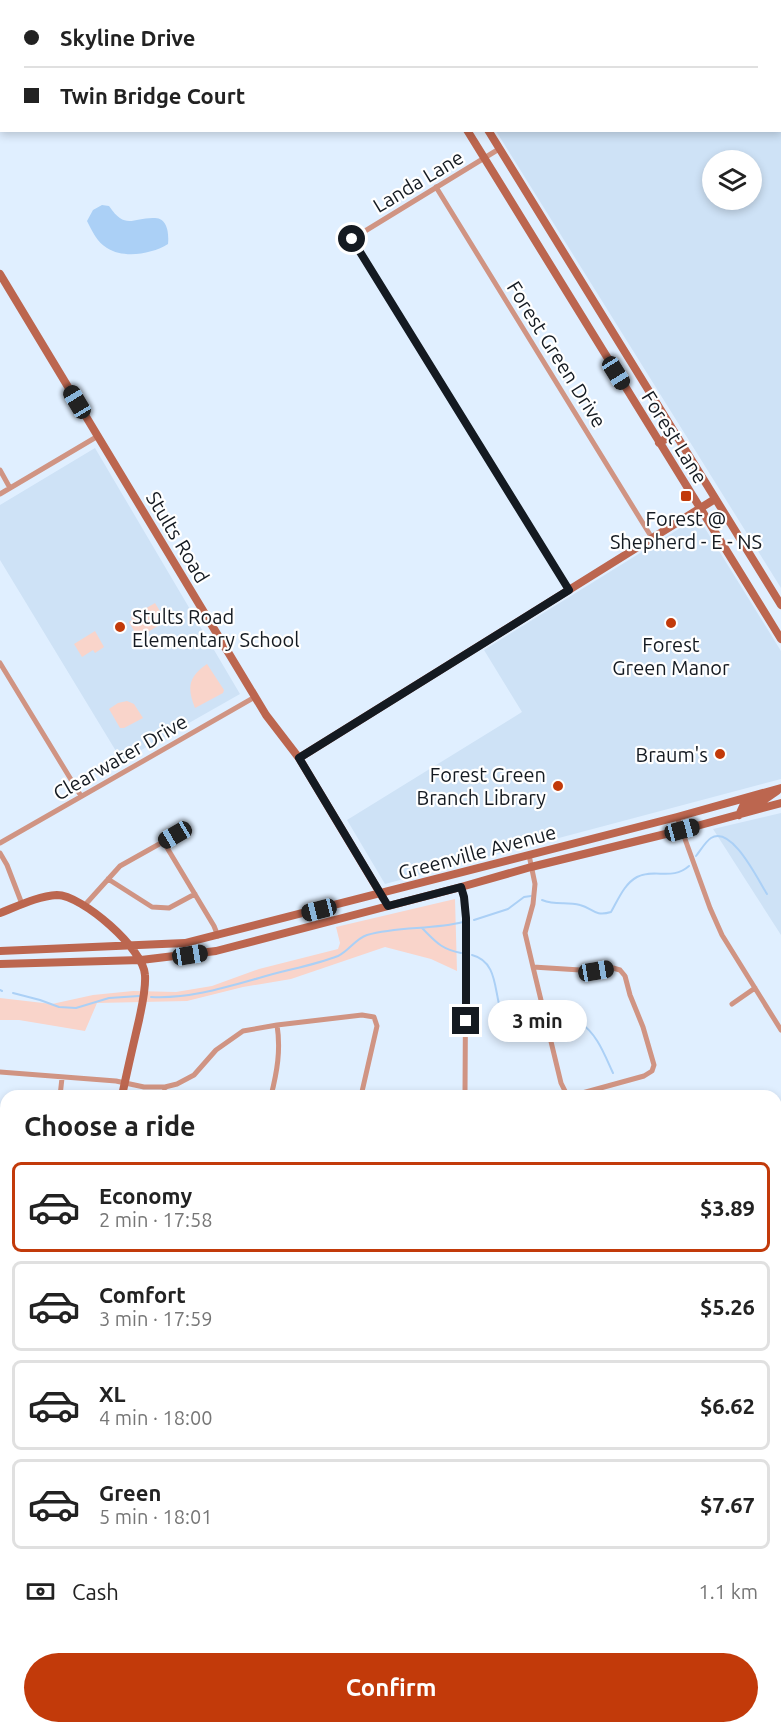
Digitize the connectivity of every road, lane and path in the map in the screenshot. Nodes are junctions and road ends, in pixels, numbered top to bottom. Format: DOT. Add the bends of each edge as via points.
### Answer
graph roads {
  1 [pos="468,132"];
  2 [pos="489,132"];
  3 [pos="499,149"];
  4 [pos="484,158"];
  5 [pos="436,187"];
  6 [pos="557,243"];
  7 [pos="542,253"];
  8 [pos="0,274"];
  9 [pos="675,434"];
  10 [pos="98,436"];
  11 [pos="659,443"];
  12 [pos="0,470"];
  13 [pos="10,488"];
  14 [pos="0,494"];
  15 [pos="715,500"];
  16 [pos="700,508"];
  17 [pos="652,538"];
  18 [pos="569,590"];
  19 [pos="779,603"];
  20 [pos="763,610"];
  21 [pos="781,639"];
  22 [pos="0,663"];
  23 [pos="255,697"];
  24 [pos="299,758"];
  25 [pos="780,789"];
  26 [pos="81,796"];
  27 [pos="781,803"];
  28 [pos="739,815"];
  29 [pos="677,817"];
  30 [pos="186,829"];
  31 [pos="682,830"];
  32 [pos="164,841"];
  33 [pos="0,843"];
  34 [pos="0,853"];
  35 [pos="529,855"];
  36 [pos="531,867"];
  37 [pos="108,879"];
  38 [pos="461,887"];
  39 [pos="195,894"];
  40 [pos="380,894"];
  41 [pos="22,904"];
  42 [pos="84,906"];
  43 [pos="388,906"];
  44 [pos="0,913"];
  45 [pos="218,936"];
  46 [pos="131,946"];
  47 [pos="0,951"];
  48 [pos="141,960"];
  49 [pos="0,964"];
  50 [pos="533,967"];
  51 [pos="755,988"];
  52 [pos="732,1004"];
  53 [pos="277,1025"];
  54 [pos="781,1030"];
  55 [pos="0,1072"];
  56 [pos="62,1078"];
  57 [pos="125,1083"];
  58 [pos="165,1087"];
  59 [pos="61,1090"];
  60 [pos="123,1090"];
  61 [pos="165,1090"];
  62 [pos="272,1090"];
  63 [pos="362,1090"];
  64 [pos="465,1090"];
  65 [pos="564,1090"];
  66 [pos="593,1090"];
  1 -- 4 [label="main road, Forest Lane"];
  2 -- 3 [label="main road, Forest Lane"];
  3 -- 4 [label="street, Landa Lane"];
  3 -- 6 [label="main road, Forest Lane"];
  4 -- 5 [label="street, Landa Lane"];
  4 -- 7 [label="main road, Forest Lane"];
  5 -- 17 [label="street, Forest Green Drive"];
  5 -- 18 [label="street, Landa Lane" via="352,239"];
  6 -- 7 [label="main road"];
  6 -- 9 [label="main road, Forest Lane"];
  7 -- 11 [label="main road, Forest Lane"];
  8 -- 10 [label="main road, Stults Road"];
  9 -- 11 [label="main road"];
  9 -- 15 [label="main road, Forest Lane"];
  10 -- 13 [label="street"];
  10 -- 23 [label="main road, Stults Road"];
  11 -- 16 [label="main road, Forest Lane"];
  12 -- 13 [label="street"];
  13 -- 14 [label="street"];
  15 -- 16 [label="main road"];
  15 -- 19 [label="main road, Forest Lane"];
  16 -- 17 [label="main road"];
  16 -- 20 [label="main road, Forest Lane"];
  17 -- 18 [label="main road"];
  18 -- 24 [label="main road"];
  19 -- 20 [label="main road"];
  20 -- 21 [label="main road, Forest Lane"];
  22 -- 26 [label="street"];
  23 -- 24 [label="main road, Stults Road"];
  23 -- 26 [label="street, Clearwater Drive"];
  24 -- 40 [label="main road, Stults Road"];
  25 -- 28 [label="main road" via="770,797 743,806"];
  25 -- 29 [label="main road, Greenville Avenue"];
  26 -- 33 [label="street, Clearwater Drive"];
  27 -- 28 [label="main road, Greenville Avenue"];
  28 -- 31 [label="main road, Greenville Avenue"];
  29 -- 31 [label="street"];
  29 -- 35 [label="main road, Greenville Avenue"];
  30 -- 32 [label="street"];
  31 -- 36 [label="main road, Greenville Avenue"];
  31 -- 51 [label="street" via="722,934"];
  32 -- 37 [label="street" via="120,866"];
  32 -- 39 [label="street"];
  34 -- 41 [label="street"];
  35 -- 36 [label="street"];
  35 -- 40 [label="main road, Greenville Avenue"];
  36 -- 38 [label="main road, Greenville Avenue"];
  36 -- 50 [label="street" via="535,891 525,933"];
  37 -- 39 [label="street" via="152,907 169,908"];
  37 -- 42 [label="street"];
  38 -- 43 [label="main road, Greenville Avenue"];
  38 -- 64 [label="street" via="466,918"];
  39 -- 45 [label="street"];
  40 -- 43 [label="main road, Stults Road"];
  40 -- 45 [label="main road, Greenville Avenue"];
  41 -- 42 [label="main road" via="56,895"];
  41 -- 44 [label="main road"];
  42 -- 46 [label="main road"];
  43 -- 48 [label="main road, Greenville Avenue" via="216,951"];
  45 -- 46 [label="main road, Greenville Avenue" via="173,945"];
  46 -- 47 [label="main road, Greenville Avenue"];
  46 -- 48 [label="main road"];
  48 -- 49 [label="main road, Greenville Avenue"];
  48 -- 57 [label="main road" via="144,995"];
  50 -- 65 [label="street"];
  50 -- 66 [label="street" via="596,971 613,968 625,976 654,1065 644,1076"];
  51 -- 52 [label="street"];
  51 -- 54 [label="street"];
  53 -- 58 [label="street" via="243,1031 216,1050 194,1075"];
  53 -- 62 [label="street" via="279,1058"];
  53 -- 63 [label="street" via="374,1017 377,1026"];
  55 -- 56 [label="street"];
  56 -- 57 [label="street"];
  56 -- 59 [label="street"];
  57 -- 58 [label="street"];
  57 -- 60 [label="main road"];
  58 -- 61 [label="street"];
}
